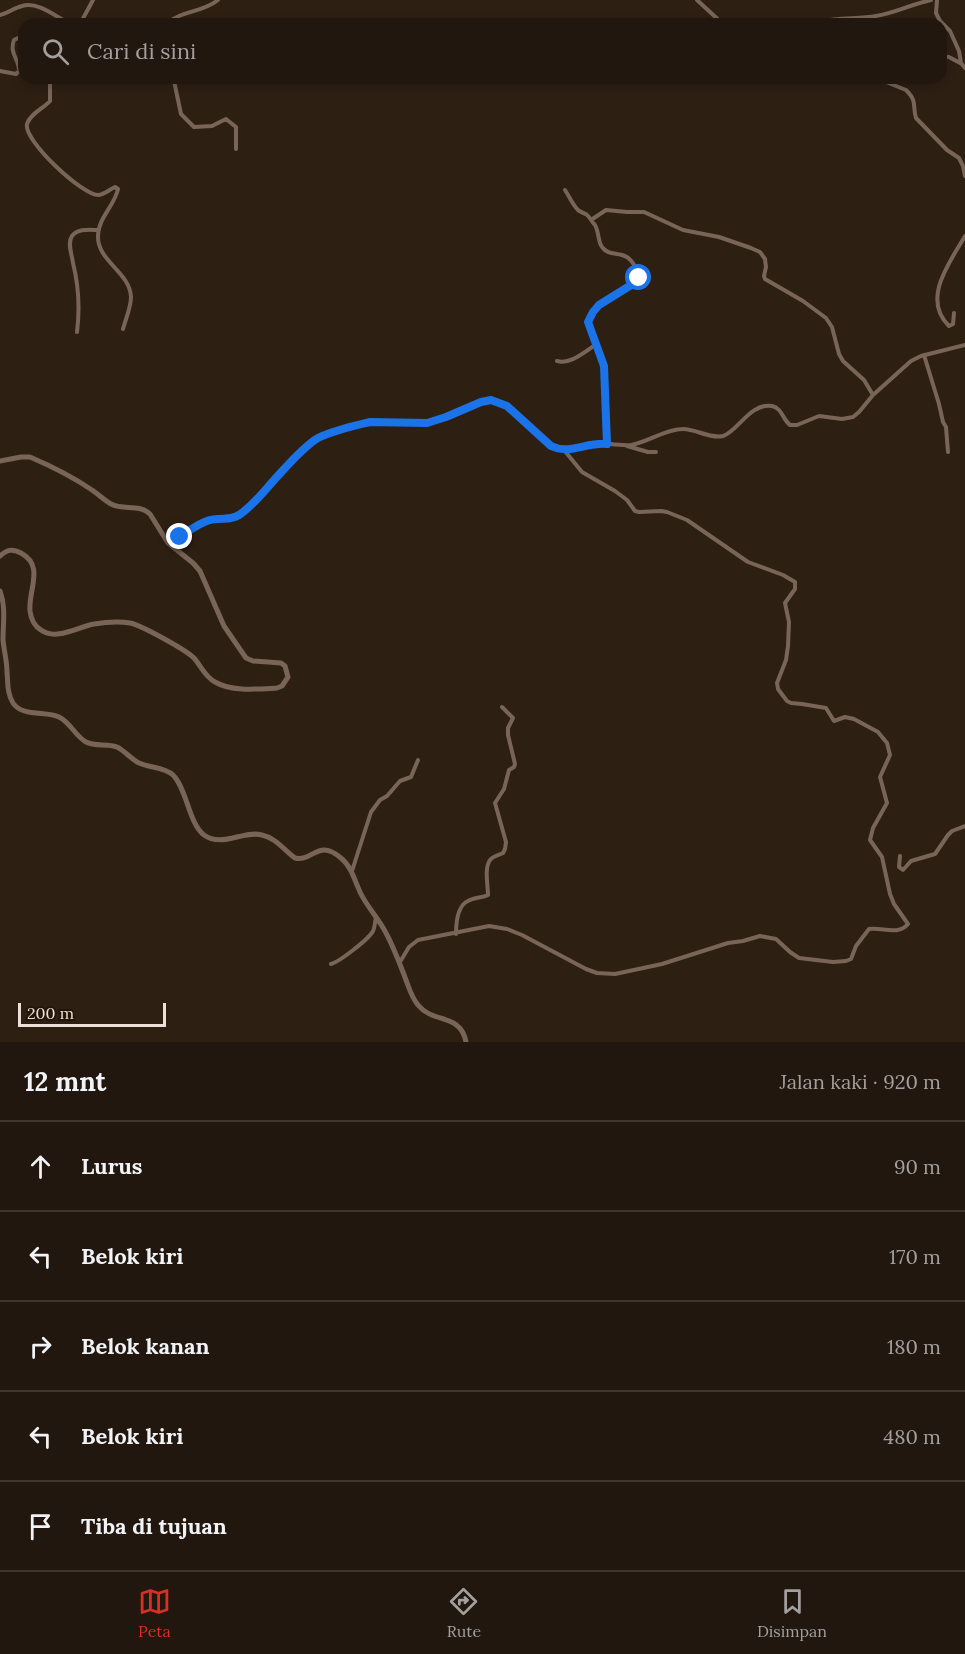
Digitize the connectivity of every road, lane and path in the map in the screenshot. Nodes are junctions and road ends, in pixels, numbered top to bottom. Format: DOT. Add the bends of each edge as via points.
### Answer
graph roads {
  1 [pos="93,0"];
  2 [pos="218,0"];
  3 [pos="697,0"];
  4 [pos="930,0"];
  5 [pos="937,0"];
  6 [pos="0,15"];
  7 [pos="59,18"];
  8 [pos="83,18"];
  9 [pos="174,18"];
  10 [pos="716,18"];
  11 [pos="864,18"];
  12 [pos="938,18"];
  13 [pos="947,28"];
  14 [pos="18,38"];
  15 [pos="947,57"];
  16 [pos="961,63"];
  17 [pos="18,64"];
  18 [pos="965,68"];
  19 [pos="0,71"];
  20 [pos="18,72"];
  21 [pos="50,84"];
  22 [pos="175,84"];
  23 [pos="891,84"];
  24 [pos="236,149"];
  25 [pos="965,176"];
  26 [pos="565,190"];
  27 [pos="591,220"];
  28 [pos="99,230"];
  29 [pos="965,236"];
  30 [pos="954,313"];
  31 [pos="123,328"];
  32 [pos="77,333"];
  33 [pos="597,344"];
  34 [pos="965,345"];
  35 [pos="924,355"];
  36 [pos="557,361"];
  37 [pos="873,395"];
  38 [pos="607,444"];
  39 [pos="623,445"];
  40 [pos="564,450"];
  41 [pos="656,452"];
  42 [pos="948,452"];
  43 [pos="0,461"];
  44 [pos="168,543"];
  45 [pos="0,555"];
  46 [pos="0,591"];
  47 [pos="502,707"];
  48 [pos="418,760"];
  49 [pos="965,826"];
  50 [pos="900,856"];
  51 [pos="352,871"];
  52 [pos="376,916"];
  53 [pos="456,934"];
  54 [pos="399,963"];
  55 [pos="331,964"];
  56 [pos="466,1042"];
  1 -- 8 [label="street"];
  2 -- 9 [label="street"];
  3 -- 10 [label="street"];
  4 -- 11 [label="street"];
  5 -- 12 [label="street"];
  6 -- 7 [label="street" via="30,4"];
  13 -- 16 [label="street"];
  14 -- 17 [label="street" via="12,46"];
  15 -- 16 [label="street"];
  16 -- 18 [label="street"];
  19 -- 20 [label="street"];
  21 -- 28 [label="street" via="50,101 32,117 27,130 55,165 80,186 97,195 118,189"];
  22 -- 24 [label="street" via="181,114 194,127 212,126 226,119 236,127"];
  23 -- 25 [label="street" via="913,98 914,116 946,150 959,158"];
  26 -- 27 [label="street" via="577,209"];
  27 -- 33 [label="street" via="602,248 627,256 639,276 593,312 588,324"];
  27 -- 37 [label="street" via="606,210 644,212 675,227 760,252 766,262 765,279 826,318 843,361 864,380"];
  28 -- 31 [label="street" via="100,248 130,293"];
  28 -- 32 [label="street" via="81,230 71,237 80,302"];
  29 -- 30 [label="street" via="938,292 939,311 949,326 953,324"];
  33 -- 36 [label="street" via="569,361"];
  33 -- 38 [label="street" via="605,370"];
  34 -- 35 [label="street"];
  35 -- 37 [label="street" via="907,364"];
  35 -- 42 [label="street" via="946,427"];
  37 -- 39 [label="street" via="849,419 819,416 790,425 778,409 768,406 748,415 725,435 688,429"];
  38 -- 39 [label="street"];
  38 -- 40 [label="street"];
  39 -- 41 [label="street"];
  40 -- 44 [label="street" via="551,446 507,406 491,400 427,423 368,422 316,440 239,515 217,519"];
  40 -- 53 [label="street" via="582,472 615,491 635,511 661,511 687,520 748,562 795,582 795,589 785,603 788,646 777,687 791,704 826,708 834,721 854,719 878,732 887,743 890,755 880,777 887,803 870,840 882,858 894,904 908,924 899,930 869,928 848,961 799,958 776,939 756,936 615,974 585,969 507,929 489,926"];
  43 -- 44 [label="street" via="30,457 116,506 144,509"];
  44 -- 45 [label="street" via="200,572 224,626 246,658 285,666 288,677 282,686 224,687 208,678 185,651 132,623 92,624 56,634 45,632 30,614 34,582 31,562 14,550"];
  46 -- 51 [label="street" via="8,688 12,702 21,710 59,717 86,742 117,747 135,762 172,774 205,836 220,840 260,834 276,841 295,858 326,850 340,857"];
  47 -- 53 [label="street" via="513,718 508,735 515,762 495,802 506,845 503,853 489,862 488,895 464,904"];
  48 -- 51 [label="street" via="411,777 400,781 371,812"];
  49 -- 50 [label="street" via="952,831 935,854 911,861 903,870"];
  51 -- 52 [label="street"];
  52 -- 54 [label="street"];
  52 -- 55 [label="street" via="369,938"];
  53 -- 54 [label="street" via="418,940"];
  54 -- 56 [label="street" via="418,1005 458,1025"];
}
